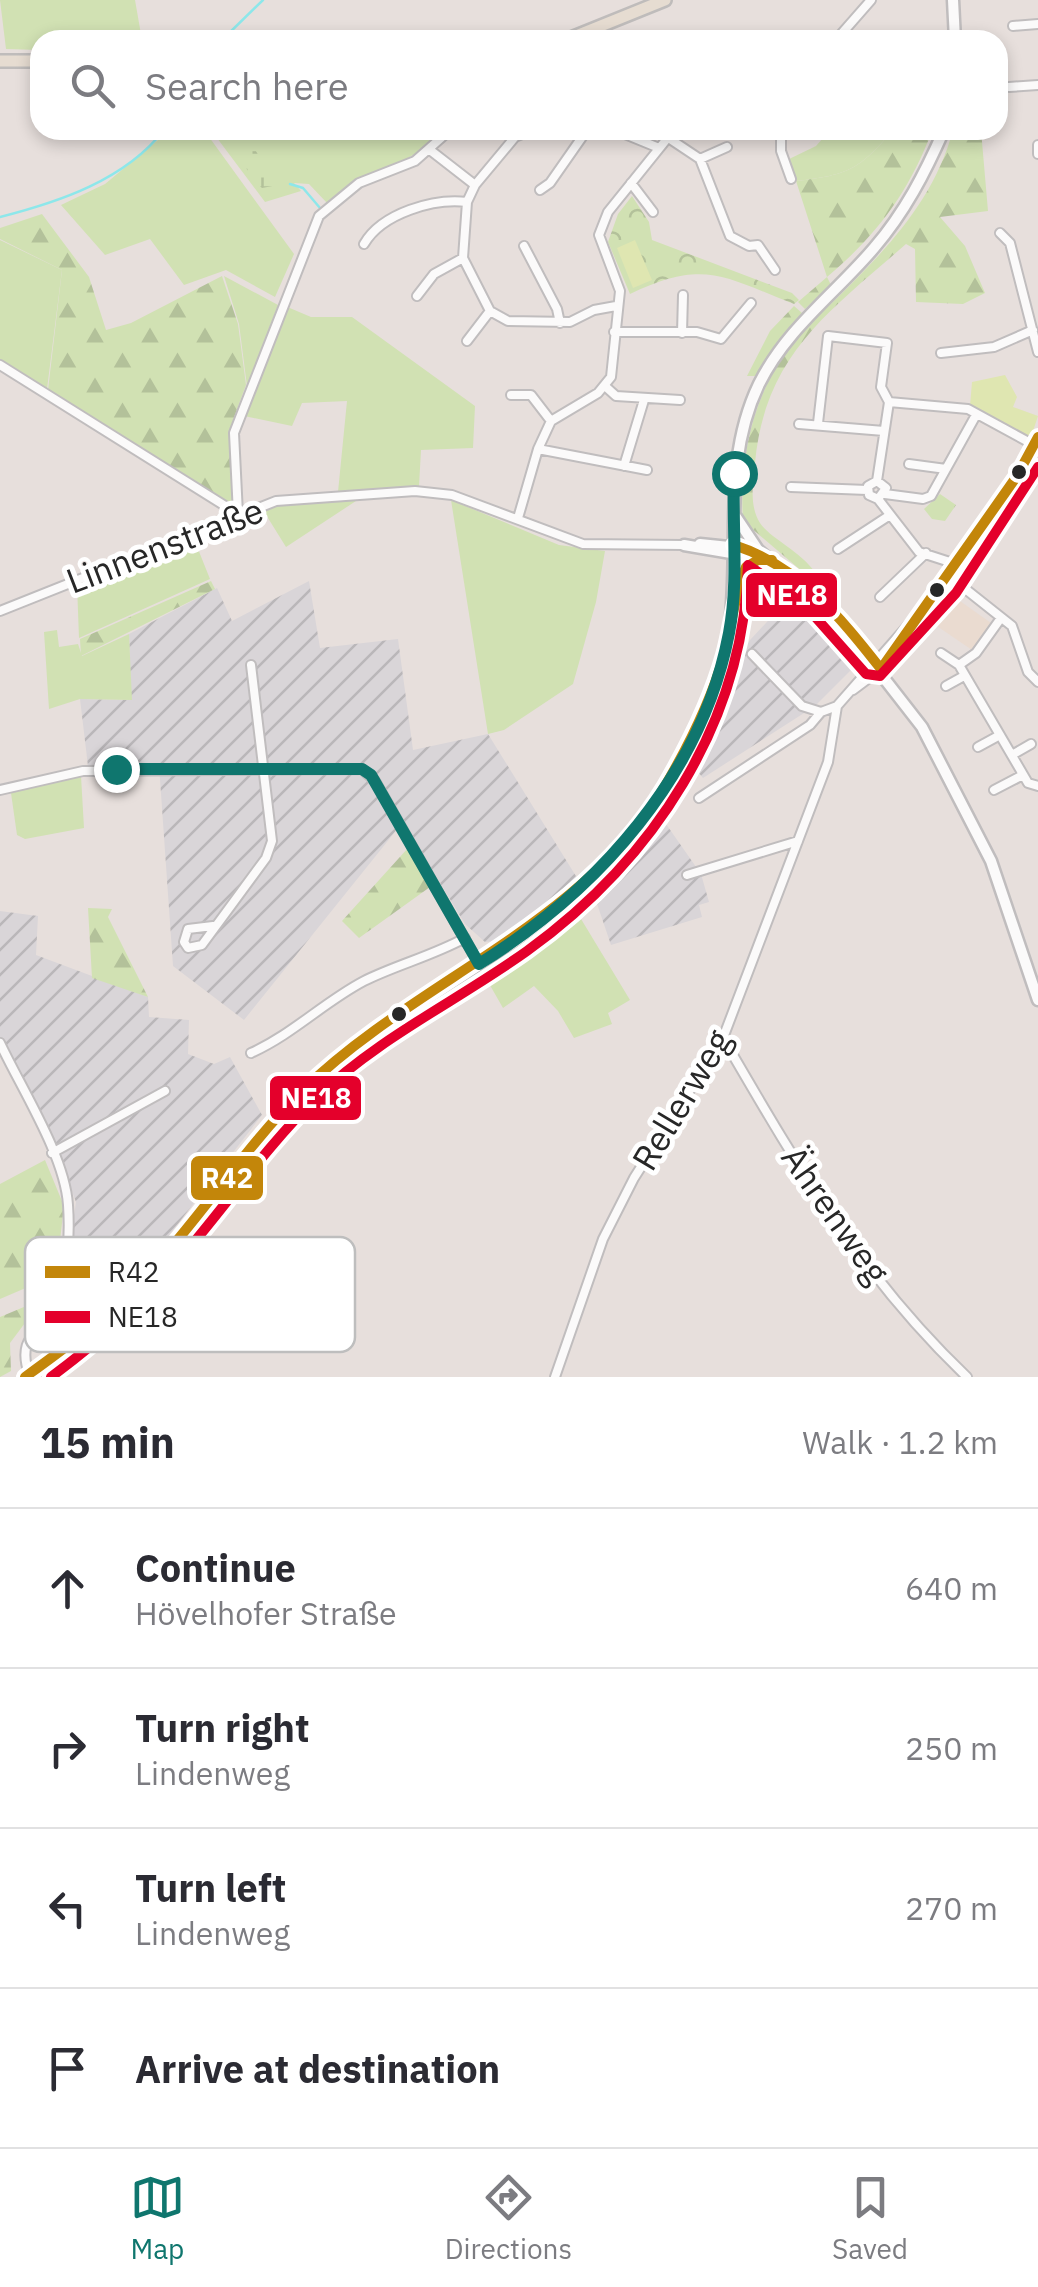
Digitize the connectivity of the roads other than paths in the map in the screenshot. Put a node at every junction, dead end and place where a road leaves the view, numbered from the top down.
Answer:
1 (664, 0) edge
2 (871, 0) edge
3 (953, 0) edge
4 (1038, 24) edge
5 (1013, 26) dead end
6 (590, 30) edge
7 (845, 30) edge
8 (955, 30) edge
9 (0, 60) edge
10 (30, 61) edge
11 (1038, 85) edge
12 (1009, 86) dead end
13 (440, 140) edge
14 (513, 140) edge
15 (577, 140) edge
16 (640, 140) edge
17 (667, 140) edge
18 (679, 140) edge
19 (781, 140) edge
20 (939, 140) edge
21 (1038, 145) edge
22 (727, 147) dead end
23 (660, 148) junction
24 (430, 150) junction
25 (1038, 154) edge
26 (700, 159) junction
27 (791, 179) dead end
28 (631, 183) junction
29 (476, 185) junction
30 (540, 190) dead end
31 (467, 202) junction
32 (653, 212) dead end
33 (728, 233) junction
34 (1000, 233) dead end
35 (364, 244) dead end
36 (720, 245) dead end
37 (524, 246) dead end
38 (463, 258) junction
39 (774, 270) dead end
40 (417, 296) dead end
41 (684, 296) dead end
42 (751, 303) dead end
43 (616, 306) junction
44 (490, 311) junction
45 (560, 323) junction
46 (1033, 330) junction
47 (614, 332) junction
48 (682, 333) junction
49 (466, 342) dead end
50 (940, 352) dead end
51 (1038, 352) edge
52 (0, 364) edge
53 (606, 387) junction
54 (511, 395) dead end
55 (644, 400) junction
56 (680, 400) dead end
57 (888, 402) junction
58 (976, 414) junction
59 (551, 421) junction
60 (818, 422) junction
61 (799, 424) dead end
62 (884, 431) junction
63 (1036, 441) edge
64 (538, 448) junction
65 (909, 464) dead end
66 (624, 466) junction
67 (946, 469) junction
68 (647, 470) dead end
69 (877, 481) junction
70 (791, 487) dead end
71 (867, 490) junction
72 (882, 496) junction
73 (733, 507) junction
74 (238, 514) junction
75 (890, 515) junction
76 (518, 518) junction
77 (705, 544) junction
78 (684, 545) junction
79 (838, 549) dead end
80 (734, 550) junction
81 (926, 553) junction
82 (758, 555) junction
83 (956, 564) junction
84 (948, 576) junction
85 (880, 598) dead end
86 (0, 611) edge
87 (731, 618) junction
88 (1001, 618) junction
89 (941, 653) dead end
90 (752, 654) dead end
91 (251, 665) dead end
92 (959, 665) junction
93 (878, 666) junction
94 (964, 676) junction
95 (1038, 682) edge
96 (946, 686) dead end
97 (840, 702) junction
98 (820, 712) junction
99 (1000, 735) junction
100 (1031, 744) dead end
101 (978, 748) dead end
102 (1012, 755) junction
103 (264, 768) junction
104 (1023, 775) junction
105 (1036, 783) edge
106 (0, 790) edge
107 (994, 790) dead end
108 (699, 798) dead end
109 (798, 841) junction
110 (687, 874) dead end
111 (213, 926) dead end
112 (465, 938) junction
113 (479, 964) junction
114 (1038, 1000) edge
115 (724, 1038) junction
116 (0, 1043) edge
117 (251, 1053) dead end
118 (165, 1090) dead end
119 (52, 1153) junction
120 (67, 1237) edge
121 (177, 1237) edge
122 (56, 1352) edge
123 (28, 1376) edge
124 (554, 1377) edge
125 (967, 1377) edge

1 - 6 main road
2 - 7 street
3 - 8 main road
4 - 5 street
9 - 10 main road
11 - 12 street
13 - 24 street
14 - 29 street
15 - 30 street
16 - 23 street
17 - 23 street
18 - 26 street
19 - 27 street
20 - 73 main road
21 - 25 street
22 - 26 street
23 - 28 street
24 - 29 street
24 - 74 street
26 - 33 street
28 - 32 street
28 - 43 street
29 - 31 street
31 - 35 street
31 - 38 street
33 - 36 street
33 - 39 street
34 - 46 street
37 - 45 street
38 - 40 street
38 - 44 street
41 - 48 street
42 - 48 street
43 - 45 street
43 - 47 street
44 - 45 street
44 - 49 street
46 - 50 street
46 - 51 street
47 - 48 street
47 - 53 street
52 - 74 street
53 - 55 street
53 - 59 street
54 - 59 street
55 - 56 street
55 - 66 street
57 - 58 street
57 - 60 street
57 - 62 street
58 - 63 street
58 - 67 street
59 - 64 street
60 - 61 street
60 - 62 street
62 - 69 street
63 - 83 street
64 - 66 street
64 - 76 street
65 - 67 street
66 - 68 street
67 - 72 street
69 - 71 street
69 - 72 street
70 - 71 street
71 - 72 street
72 - 75 street
73 - 77 main road
73 - 80 main road
73 - 82 main road
74 - 76 street, Linnenstraße
74 - 86 street, Linnenstraße
75 - 79 street
75 - 81 street
76 - 78 street, Linnenstraße
77 - 78 main road
77 - 80 main road
78 - 80 main road
80 - 82 main road
80 - 87 main road
81 - 83 street
81 - 85 street
82 - 87 main road
82 - 93 main road
83 - 84 street
84 - 88 street
84 - 93 street
87 - 113 main road
88 - 92 street
88 - 95 street
89 - 92 street
90 - 98 street
91 - 103 street
92 - 94 street
93 - 97 street
93 - 114 main road
94 - 96 street
94 - 99 street
97 - 98 street
97 - 109 street, Rellerweg
98 - 108 street
99 - 101 street
99 - 102 street
100 - 102 street
102 - 104 street
103 - 106 street
103 - 111 street
103 - 112 street
104 - 105 street
104 - 107 street
109 - 110 street
109 - 115 street, Rellerweg
112 - 113 street
112 - 117 street
113 - 121 main road
115 - 124 street, Rellerweg
115 - 125 street, Ährenweg
116 - 119 street
118 - 119 street
119 - 120 street
122 - 123 main road

